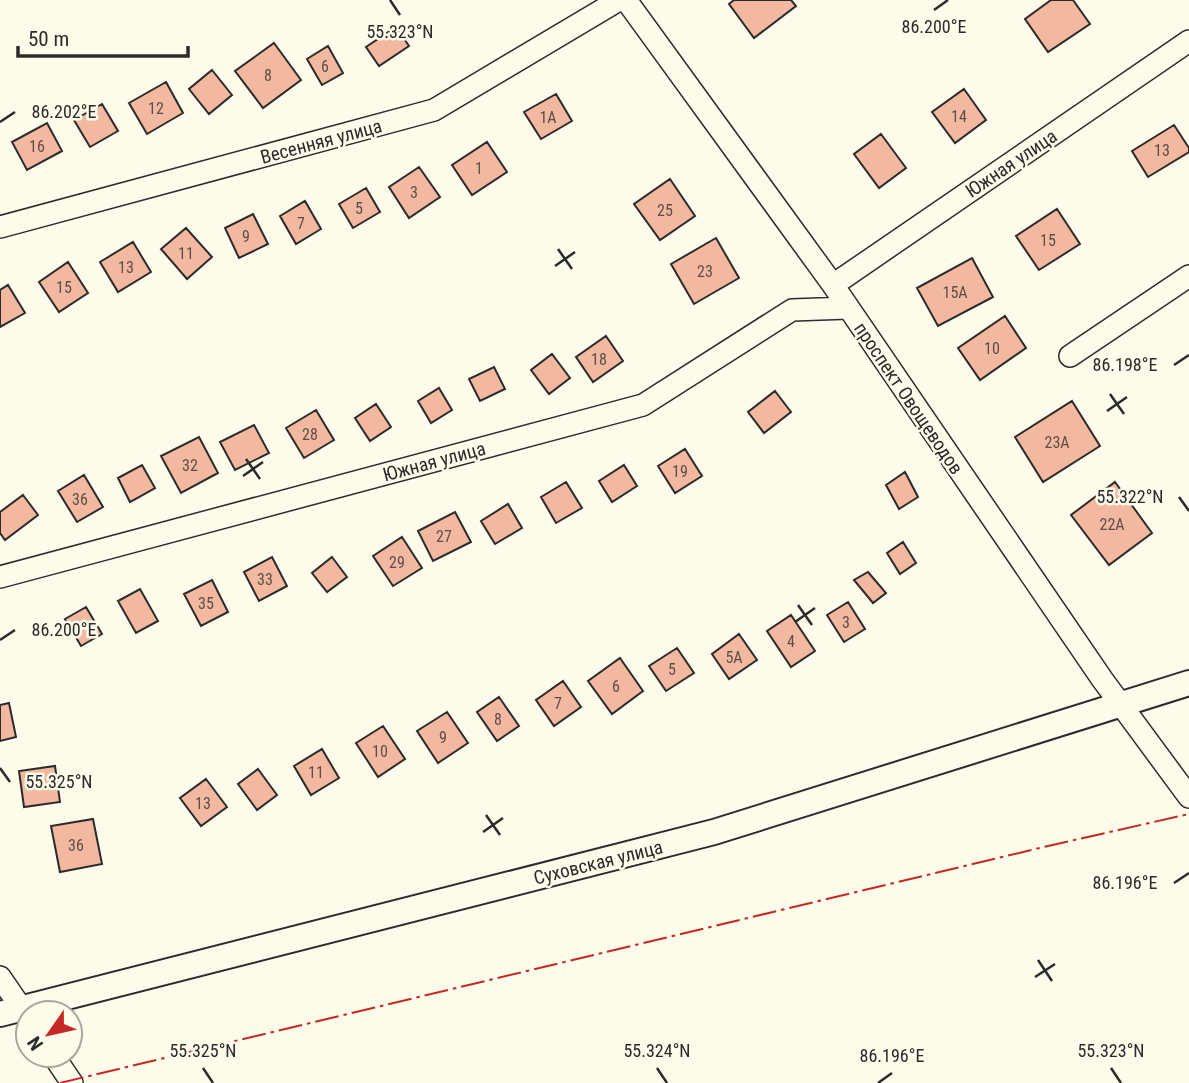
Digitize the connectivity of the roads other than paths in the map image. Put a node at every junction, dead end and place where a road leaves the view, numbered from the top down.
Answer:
1 (619, 0) edge
2 (626, 0) edge
3 (1189, 41) edge
4 (0, 227) edge
5 (1189, 276) edge
6 (833, 285) junction
7 (848, 308) junction
8 (1070, 356) dead end
9 (0, 577) edge
10 (1189, 683) edge
11 (1120, 704) junction
12 (1189, 797) edge
13 (0, 977) edge
14 (74, 999) edge
15 (14, 1007) edge

1 - 4 street, Весенняя улица
2 - 6 street, проспект Овощеводов
3 - 6 street, Южная улица
5 - 8 street
6 - 7 street, проспект Овощеводов
7 - 9 street, Южная улица
7 - 11 street, проспект Овощеводов
10 - 11 street, Суховская улица
11 - 12 street, проспект Овощеводов
11 - 14 street, Суховская улица
13 - 15 street

